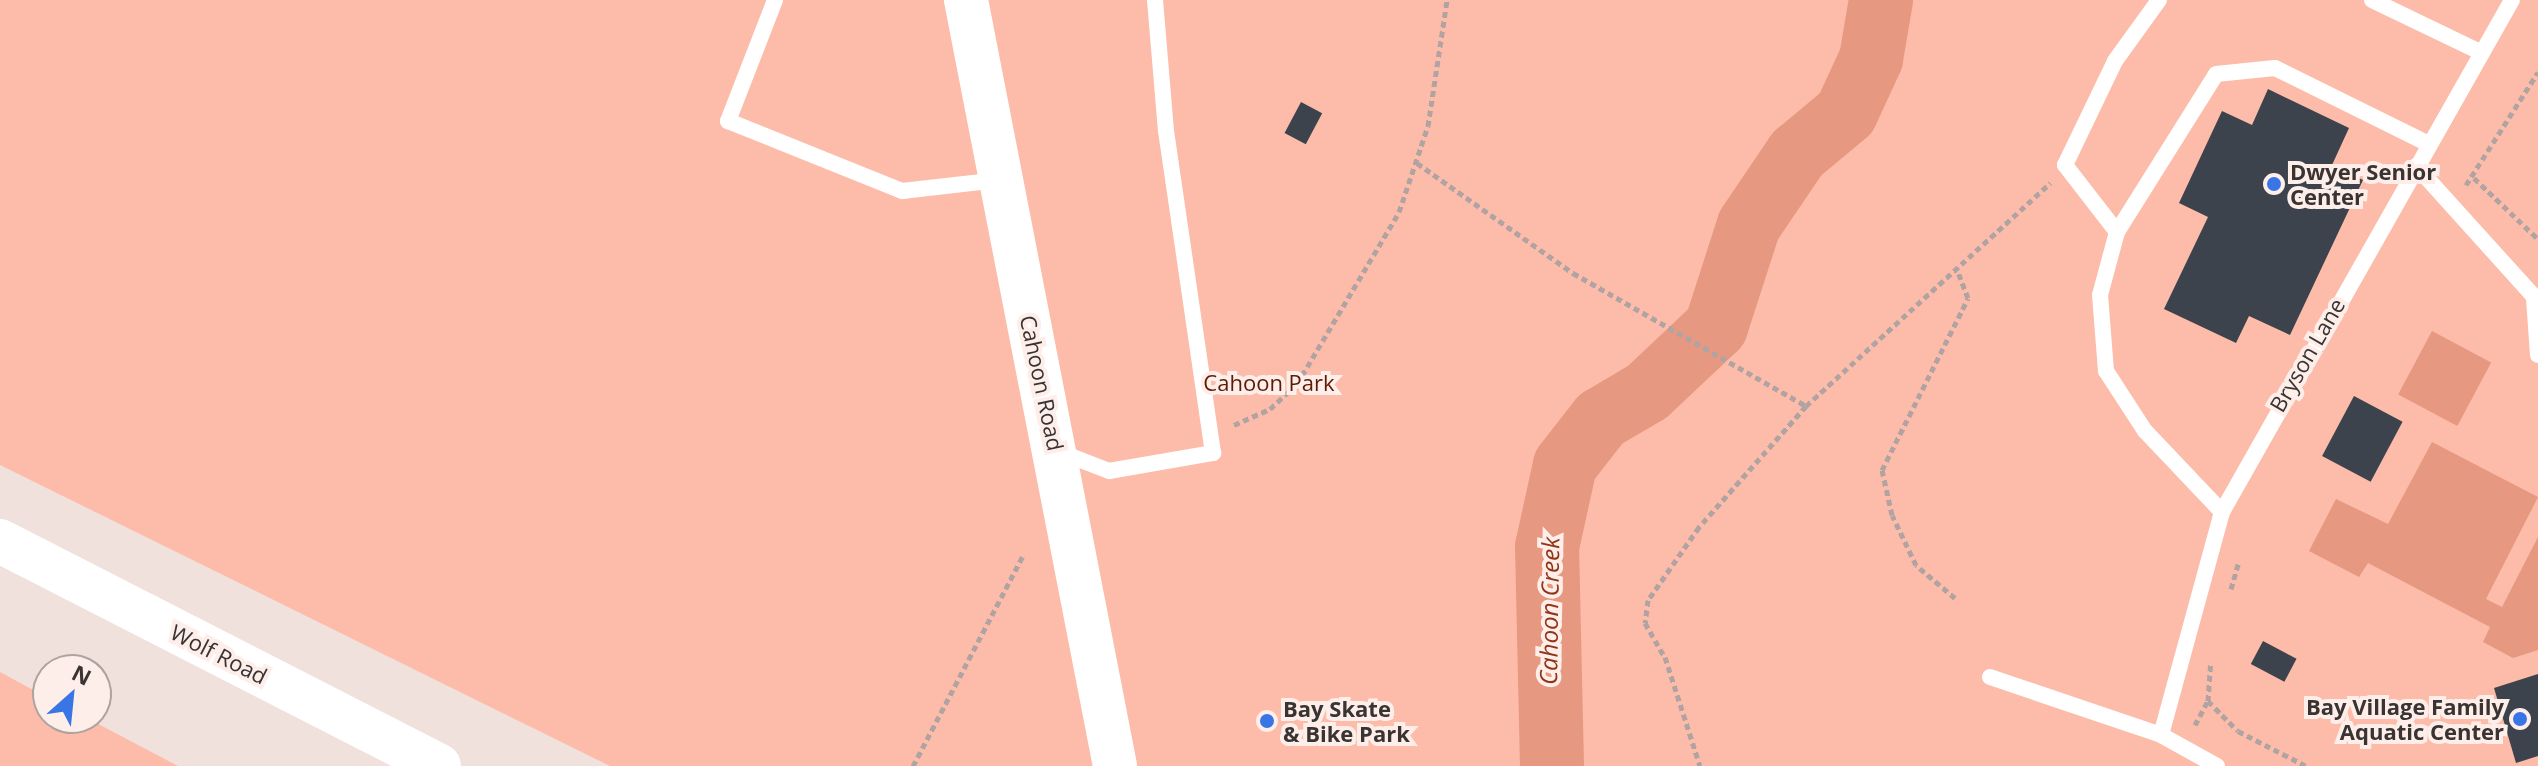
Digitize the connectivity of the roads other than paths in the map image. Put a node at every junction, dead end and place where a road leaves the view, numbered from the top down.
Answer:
1 (775, 0) edge
2 (966, 0) edge
3 (1155, 0) edge
4 (2159, 0) edge
5 (2372, 0) edge
6 (2512, 0) edge
7 (2482, 53) junction
8 (2429, 144) junction
9 (2416, 166) junction
10 (1000, 180) junction
11 (2117, 232) junction
12 (2536, 299) edge
13 (2538, 355) edge
14 (1056, 450) junction
15 (2222, 512) junction
16 (0, 541) edge
17 (1990, 677) dead end
18 (2161, 735) junction
19 (439, 766) edge
20 (1115, 766) edge
21 (2217, 766) edge

1 - 10 lane
2 - 10 street, Cahoon Road
3 - 14 lane
4 - 11 lane
5 - 7 lane
6 - 7 lane, Bryson Lane
7 - 8 lane, Bryson Lane
8 - 9 lane, Bryson Lane
8 - 11 lane
9 - 12 lane
9 - 15 lane, Bryson Lane
10 - 14 street, Cahoon Road
11 - 15 lane
12 - 13 lane
14 - 20 street, Cahoon Road
15 - 18 lane, Bryson Lane
16 - 19 street, Wolf Road
17 - 18 lane
18 - 21 lane

